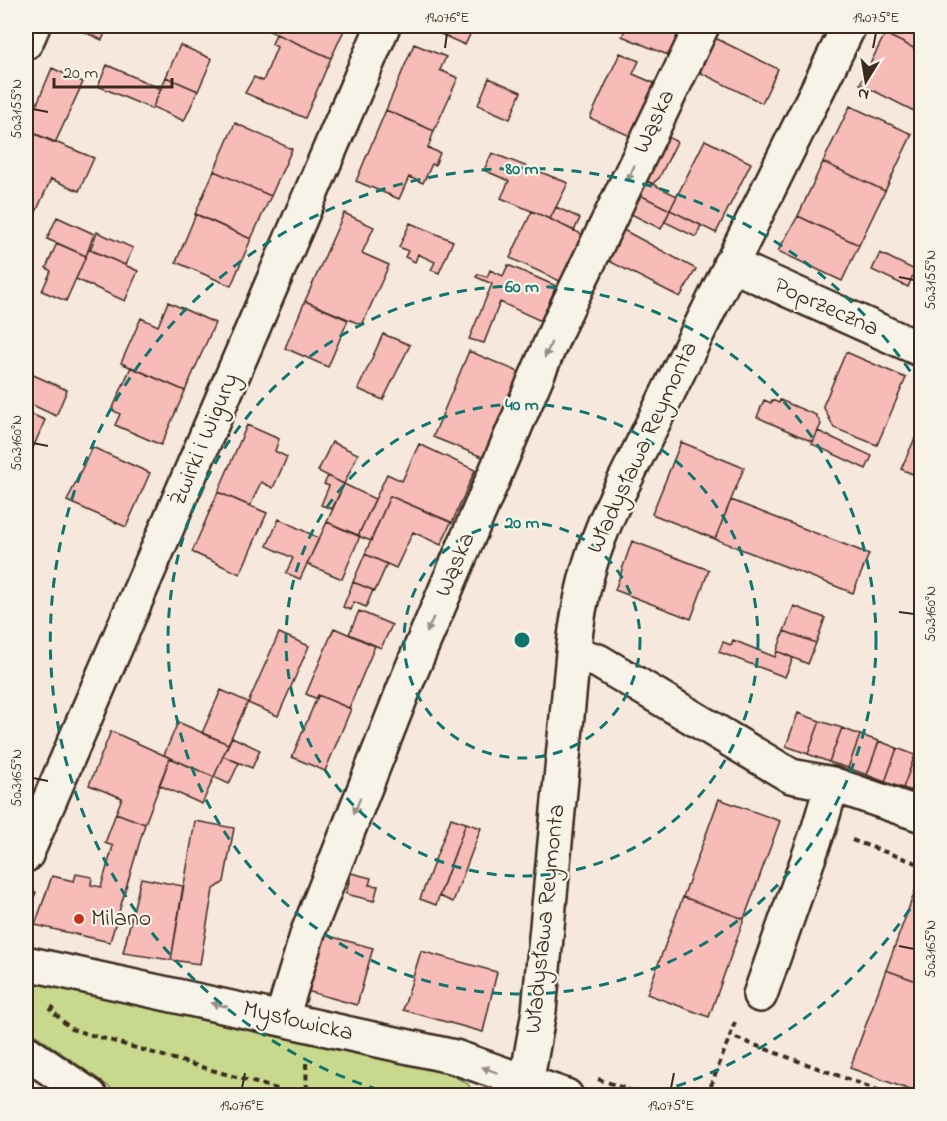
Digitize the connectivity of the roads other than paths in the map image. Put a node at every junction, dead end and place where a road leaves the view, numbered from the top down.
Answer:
1 (33, 26) edge
2 (383, 26) edge
3 (702, 26) edge
4 (849, 26) edge
5 (26, 42) edge
6 (730, 264) junction
7 (921, 350) edge
8 (573, 652) junction
9 (832, 784) junction
10 (921, 815) edge
11 (26, 855) edge
12 (26, 963) edge
13 (760, 995) road end
14 (282, 1018) junction
15 (26, 1052) edge
16 (579, 1086) edge
17 (525, 1089) edge
18 (79, 1093) edge

1 - 5 street
2 - 11 street, Żwirki i Wigury
3 -> 14 street, Wąska
4 - 6 street, Władysława Reymonta
6 - 7 street, Poprzeczna
6 - 8 street, Władysława Reymonta
8 - 9 street
8 - 17 street, Władysława Reymonta
9 - 10 street
9 - 13 street
14 -> 12 street, Mysłowicka
17 -> 14 street, Mysłowicka
15 - 18 street
16 - 17 street, Mysłowicka

